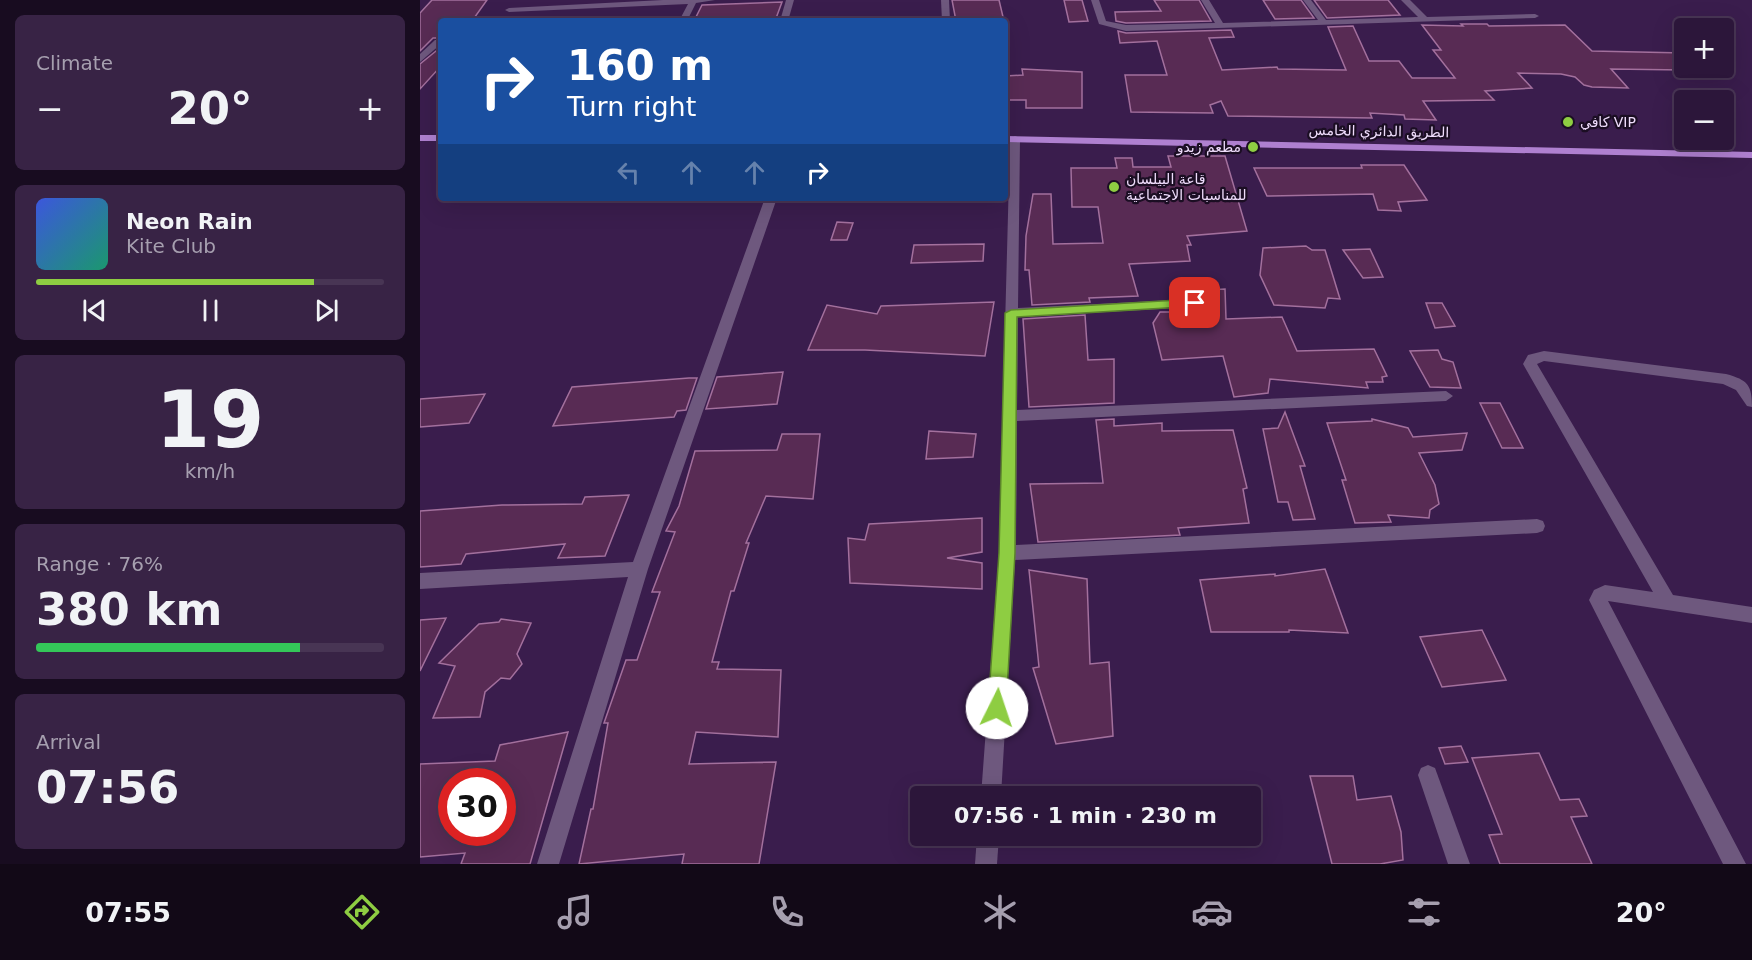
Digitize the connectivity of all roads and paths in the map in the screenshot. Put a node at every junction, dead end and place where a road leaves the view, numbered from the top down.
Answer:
1 (693, 0) edge
2 (711, 0) edge
3 (790, 0) edge
4 (945, 0) edge
5 (1095, 0) edge
6 (1205, 0) edge
7 (1307, 0) edge
8 (1405, 0) edge
9 (594, 7) edge
10 (509, 10) dead end
11 (1535, 16) dead end
12 (684, 18) edge
13 (785, 18) edge
14 (946, 18) edge
15 (1425, 19) junction
16 (1324, 22) junction
17 (1220, 25) junction
18 (438, 42) dead end
19 (420, 59) edge
20 (1008, 136) edge
21 (420, 138) edge
22 (438, 138) edge
23 (438, 146) edge
24 (420, 147) edge
25 (1752, 147) edge
26 (1752, 155) edge
27 (770, 201) edge
28 (1195, 303) dead end
29 (1011, 313) junction
30 (1446, 396) dead end
31 (1752, 402) edge
32 (1009, 416) junction
33 (1537, 526) dead end
34 (1007, 553) junction
35 (639, 569) junction
36 (420, 581) edge
37 (1668, 601) junction
38 (1752, 615) edge
39 (1428, 775) dead end
40 (992, 786) edge
41 (987, 846) edge
42 (548, 864) edge
43 (986, 864) edge
44 (1459, 864) edge
45 (1735, 864) edge

1 - 2 street
1 - 9 street
1 - 12 street
3 - 13 street
4 - 14 street
5 - 17 street
6 - 17 street
7 - 16 street
8 - 15 street
9 - 10 street
11 - 15 street
15 - 16 street
16 - 17 street
18 - 19 street
20 - 25 main road, الطريق الدائري الخامس
20 - 26 main road, الطريق الدائري الخامس
20 - 29 street
21 - 22 main road
23 - 24 main road
27 - 35 street
28 - 29 street
29 - 32 street
30 - 32 street
31 - 37 street
32 - 34 street
33 - 34 street
34 - 40 street
35 - 36 street
35 - 42 street
37 - 38 street
37 - 45 street
39 - 44 street
41 - 43 street

